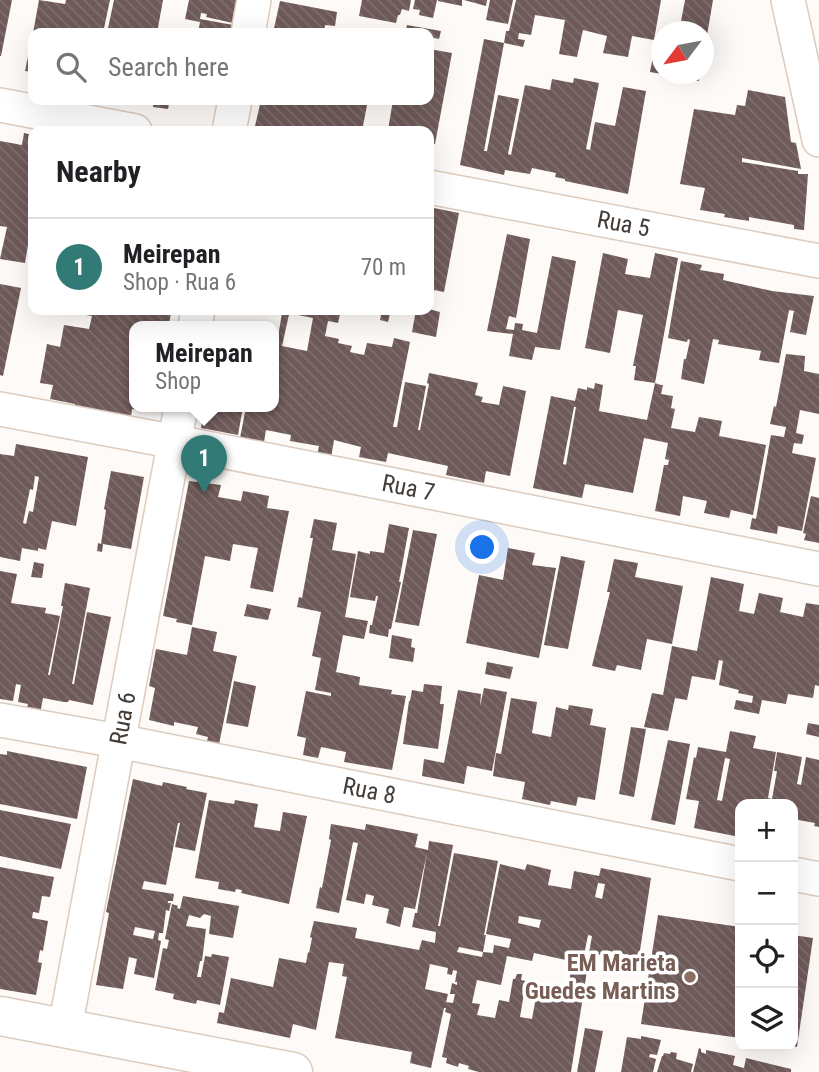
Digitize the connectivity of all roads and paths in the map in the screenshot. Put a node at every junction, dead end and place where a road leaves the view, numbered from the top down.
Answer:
1 (254, 0) edge
2 (788, 0) edge
3 (249, 28) edge
4 (0, 105) edge
5 (234, 105) edge
6 (109, 126) edge
7 (230, 126) edge
8 (819, 140) edge
9 (434, 188) edge
10 (819, 261) edge
11 (0, 409) edge
12 (180, 412) edge
13 (176, 442) junction
14 (819, 569) edge
15 (0, 720) edge
16 (118, 741) junction
17 (735, 863) edge
18 (798, 875) edge
19 (819, 879) edge
20 (0, 1016) edge
21 (65, 1028) junction
22 (293, 1072) edge

1 - 3 street
2 - 8 street
4 - 6 street
5 - 7 street
9 - 10 street, Rua 5
11 - 13 street, Rua 7
12 - 13 street, Rua 6
13 - 14 street, Rua 7
13 - 16 street, Rua 6
15 - 16 street, Rua 8
16 - 17 street, Rua 8
16 - 21 street, Rua 6
18 - 19 street
20 - 21 main road
21 - 22 main road

